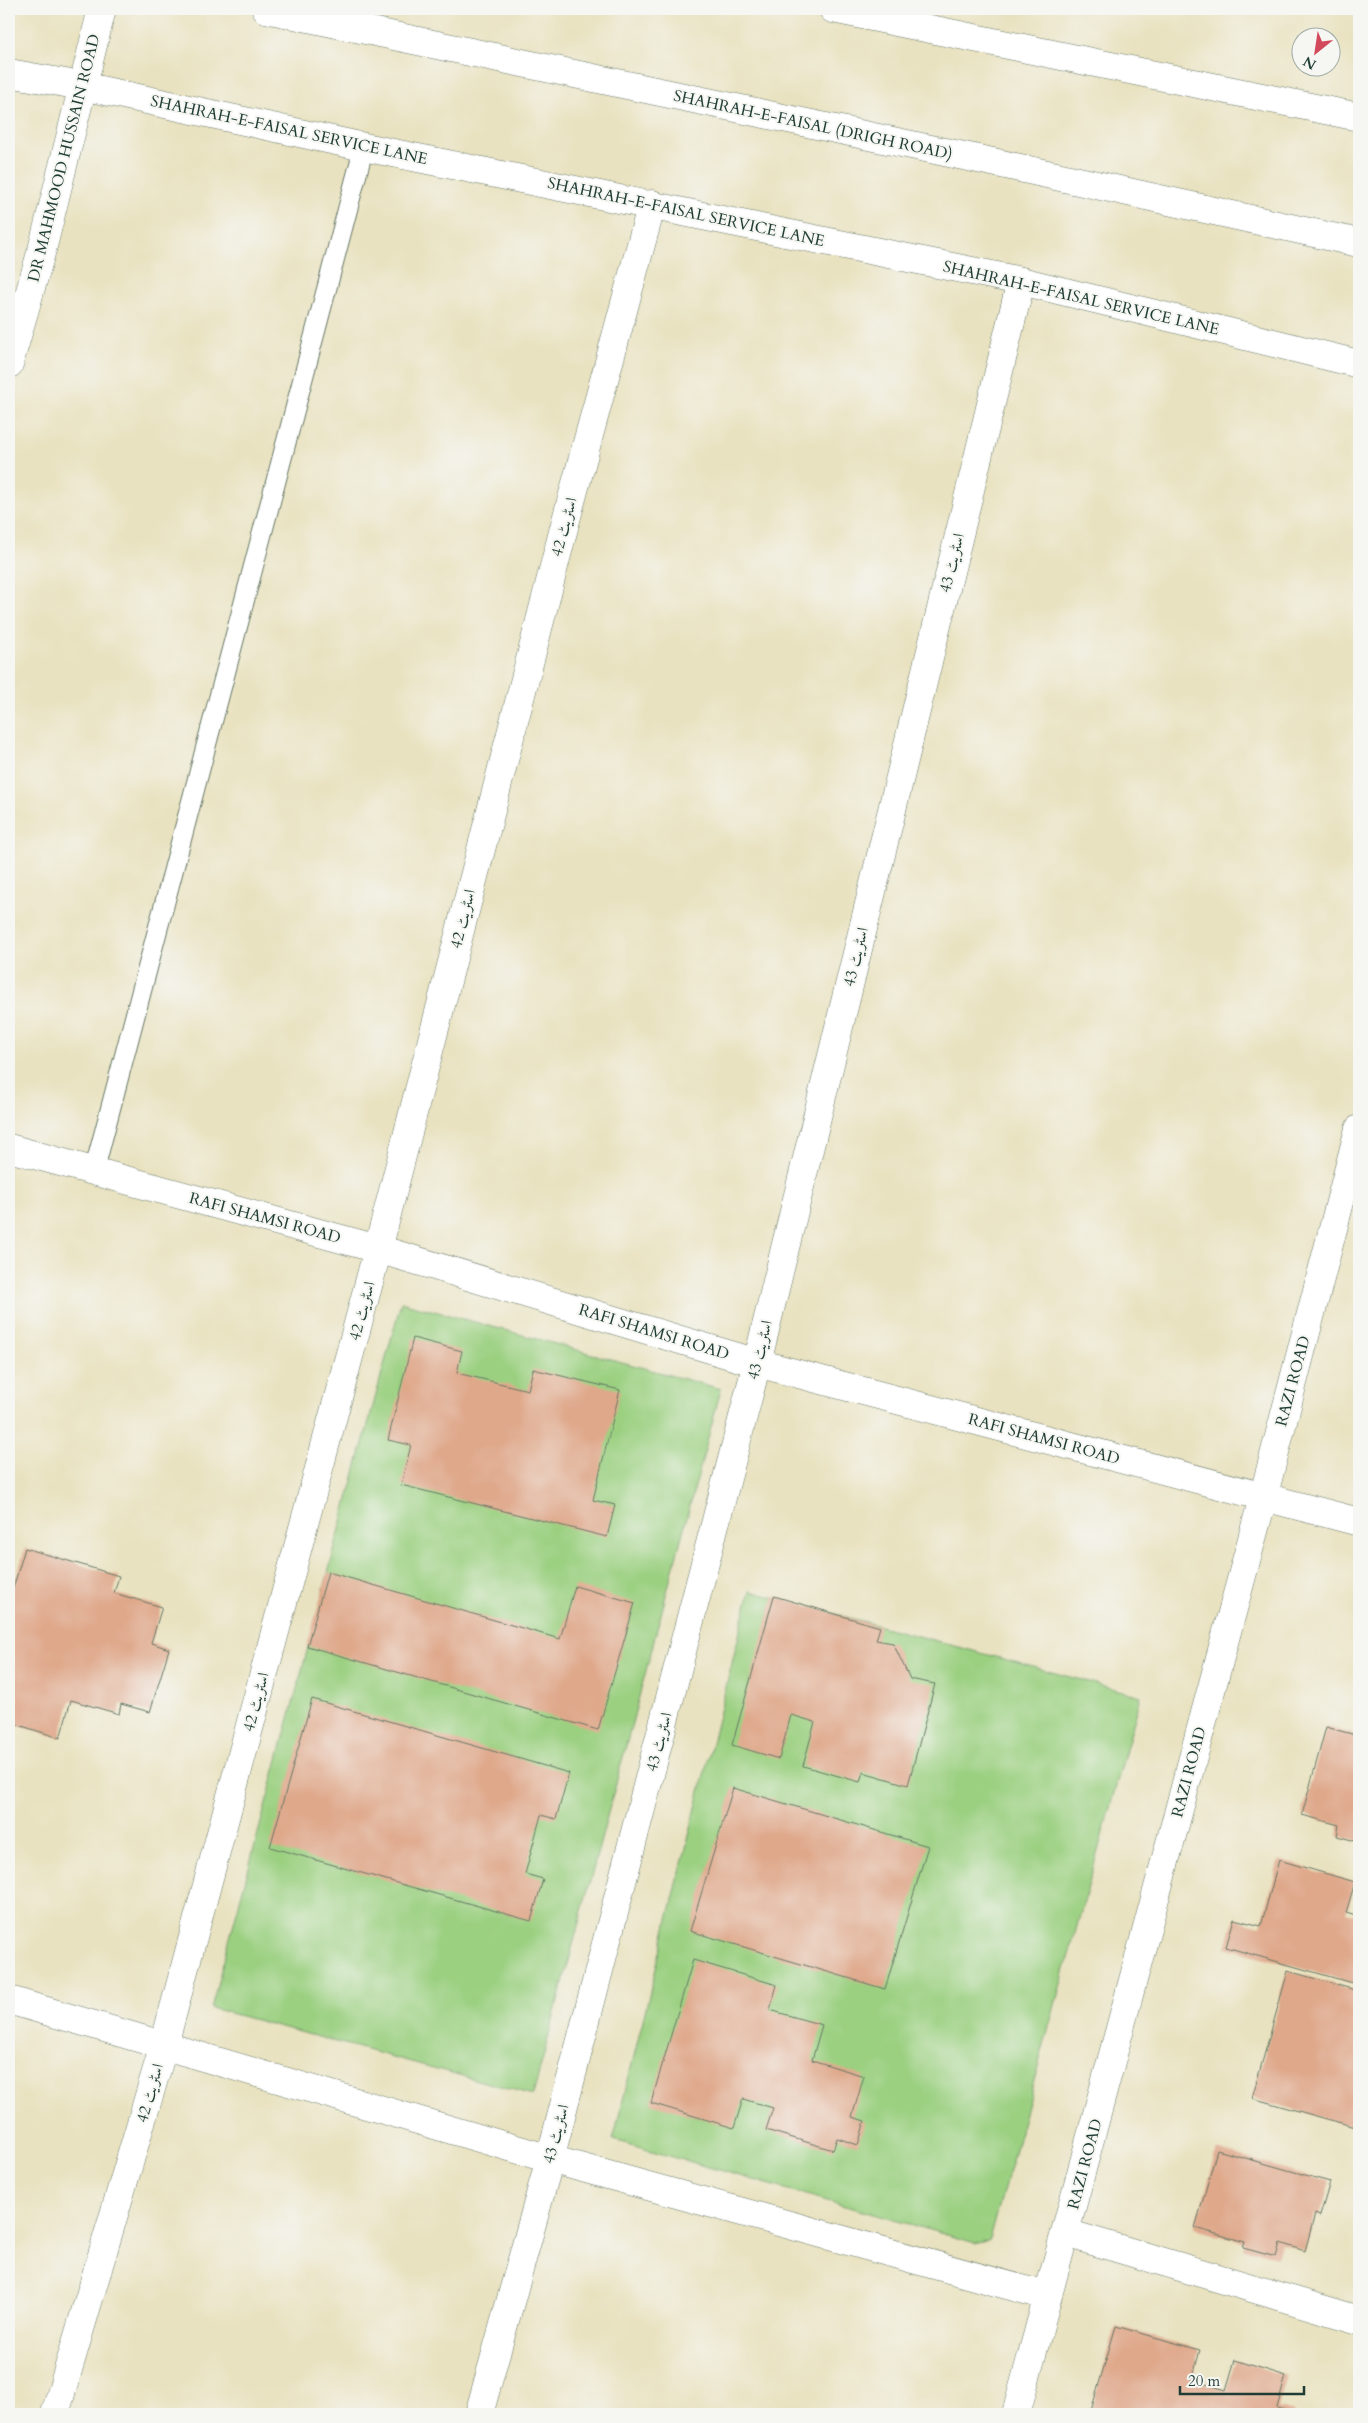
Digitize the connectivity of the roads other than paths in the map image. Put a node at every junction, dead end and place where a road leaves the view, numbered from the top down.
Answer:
1 (102, 9) edge
2 (266, 9) edge
3 (834, 9) edge
4 (9, 74) edge
5 (82, 86) junction
6 (1359, 117) edge
7 (364, 147) junction
8 (652, 204) junction
9 (1359, 244) edge
10 (1021, 281) junction
11 (9, 364) edge
12 (1359, 364) edge
13 (1359, 1129) edge
14 (9, 1148) edge
15 (94, 1171) junction
16 (378, 1249) junction
17 (757, 1363) junction
18 (1263, 1498) junction
19 (1359, 1522) edge
20 (9, 2000) edge
21 (164, 2045) junction
22 (550, 2159) junction
23 (1066, 2234) junction
24 (1047, 2296) junction
25 (1359, 2320) edge
26 (55, 2414) edge
27 (479, 2414) edge
28 (1016, 2414) edge

1 - 5 main road, DR MAHMOOD HUSSAIN ROAD
2 - 9 main road, SHAHRAH-E-FAISAL (DRIGH ROAD)
3 - 6 main road
4 - 5 main road, SHAHRAH-E-FAISAL SERVICE LANE
5 - 7 main road, SHAHRAH-E-FAISAL SERVICE LANE
5 - 11 main road, DR MAHMOOD HUSSAIN ROAD
7 - 8 main road, SHAHRAH-E-FAISAL SERVICE LANE
7 - 15 lane
8 - 10 main road, SHAHRAH-E-FAISAL SERVICE LANE
8 - 16 main road, اسٹریٹ 42
10 - 12 main road, SHAHRAH-E-FAISAL SERVICE LANE
10 - 17 main road, اسٹریٹ 43
13 - 18 main road, RAZI ROAD
14 - 15 main road, RAFI SHAMSI ROAD
15 - 16 main road, RAFI SHAMSI ROAD
16 - 17 main road, RAFI SHAMSI ROAD
16 - 21 main road, اسٹریٹ 42
17 - 18 main road, RAFI SHAMSI ROAD
17 - 22 main road, اسٹریٹ 43
18 - 19 main road, RAFI SHAMSI ROAD
18 - 23 main road, RAZI ROAD
20 - 21 main road
21 - 22 main road
21 - 26 main road, اسٹریٹ 42
22 - 24 main road
22 - 27 main road, اسٹریٹ 43
23 - 24 main road, RAZI ROAD
23 - 25 main road
24 - 28 main road, RAZI ROAD

